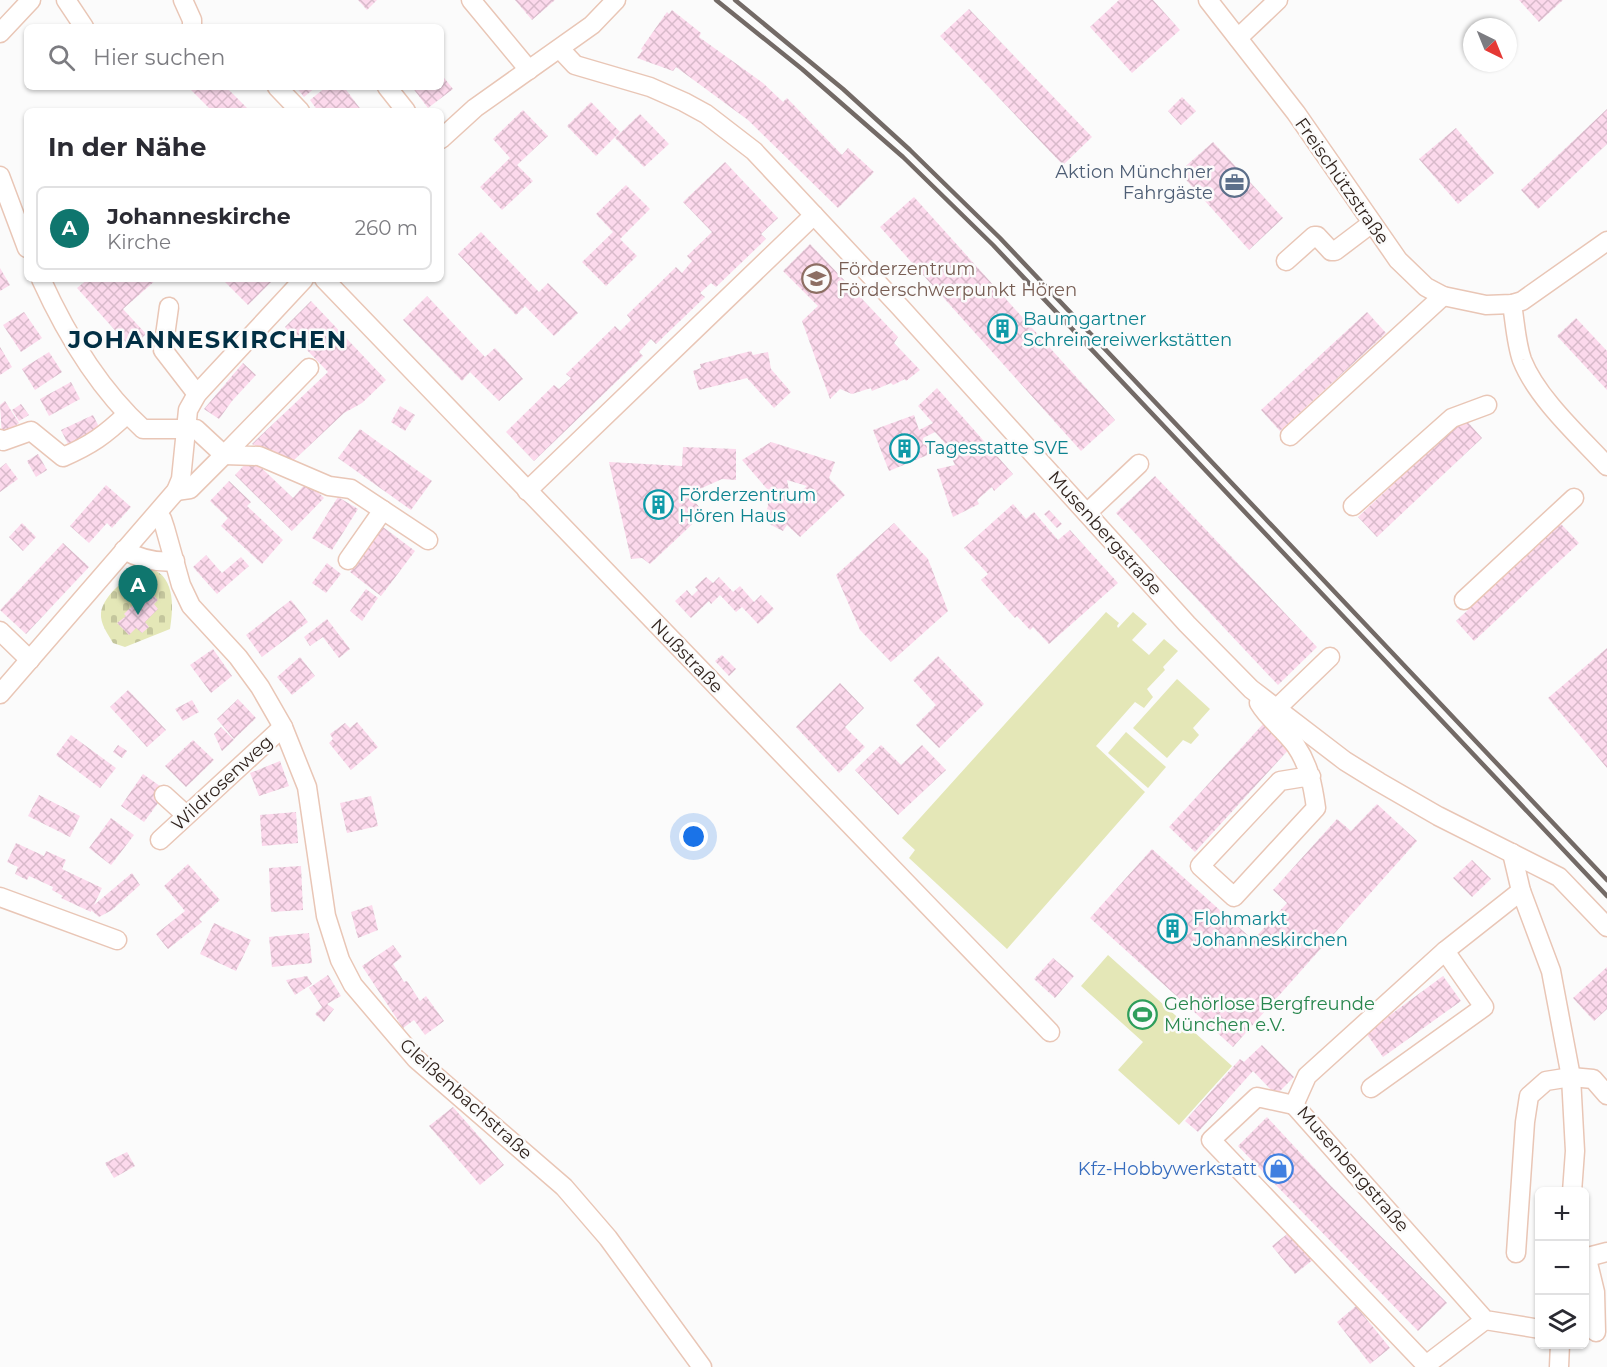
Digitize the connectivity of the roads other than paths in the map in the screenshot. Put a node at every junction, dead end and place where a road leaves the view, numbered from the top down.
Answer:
1 (31, 0) edge
2 (66, 0) edge
3 (183, 0) edge
4 (471, 0) edge
5 (616, 0) edge
6 (1208, 0) edge
7 (1278, 0) edge
8 (82, 24) edge
9 (192, 24) edge
10 (0, 33) edge
11 (1238, 38) junction
12 (560, 49) junction
13 (528, 70) junction
14 (280, 90) edge
15 (389, 90) edge
16 (297, 108) edge
17 (404, 108) edge
18 (444, 136) edge
19 (0, 176) edge
20 (814, 215) junction
21 (1372, 223) junction
22 (24, 240) edge
23 (1607, 241) edge
24 (1286, 261) dead end
25 (42, 282) edge
26 (301, 282) edge
27 (327, 282) edge
28 (1443, 296) junction
29 (1512, 304) junction
30 (169, 307) dead end
31 (309, 368) dead end
32 (197, 394) junction
33 (1487, 405) dead end
34 (127, 414) junction
35 (185, 429) junction
36 (1290, 436) dead end
37 (0, 439) edge
38 (224, 455) junction
39 (1139, 464) dead end
40 (1607, 466) edge
41 (176, 491) junction
42 (527, 491) junction
43 (1574, 498) dead end
44 (1353, 507) dead end
45 (383, 510) junction
46 (1087, 513) junction
47 (157, 514) junction
48 (428, 540) dead end
49 (124, 550) junction
50 (348, 560) dead end
51 (175, 561) junction
52 (1464, 600) dead end
53 (0, 631) edge
54 (1330, 657) dead end
55 (30, 660) junction
56 (1251, 689) junction
57 (0, 694) edge
58 (1276, 709) junction
59 (283, 727) junction
60 (1311, 776) junction
61 (164, 795) dead end
62 (186, 815) junction
63 (160, 840) dead end
64 (1512, 853) junction
65 (1521, 891) junction
66 (0, 897) edge
67 (1607, 927) edge
68 (117, 940) dead end
69 (1445, 951) junction
70 (1050, 1032) dead end
71 (1571, 1077) junction
72 (1371, 1088) dead end
73 (1607, 1095) edge
74 (1294, 1106) junction
75 (1572, 1187) edge
76 (1607, 1252) edge
77 (1516, 1253) dead end
78 (1589, 1257) edge
79 (1589, 1268) edge
80 (1485, 1320) junction
81 (1535, 1328) edge
82 (1596, 1332) dead end
83 (1560, 1349) edge
84 (702, 1367) edge
85 (1558, 1367) edge

1 - 10 street
2 - 8 street
3 - 9 street
4 - 13 street
5 - 12 street
6 - 11 street, Freischützstraße
7 - 11 street
11 - 21 street, Freischützstraße
12 - 13 street
12 - 20 street, Musenbergstraße
13 - 18 street
14 - 16 street
15 - 17 street
19 - 22 street
20 - 42 street
20 - 46 street, Musenbergstraße
21 - 24 street
21 - 28 street, Freischützstraße
23 - 29 street
25 - 34 street
26 - 32 street
27 - 42 street, Nußstraße
28 - 29 street, Freischützstraße
28 - 36 street
29 - 40 street
30 - 32 street
31 - 38 street
32 - 35 street
33 - 44 street
34 - 35 street
34 - 37 street
35 - 38 street
35 - 41 street
38 - 41 street
38 - 45 street
39 - 46 street
41 - 47 street
42 - 70 street, Nußstraße
43 - 52 street
45 - 48 street
45 - 50 street
46 - 56 street, Musenbergstraße
47 - 49 street
47 - 51 street, Gleißenbachstraße
49 - 51 street
49 - 55 street
51 - 59 street, Gleißenbachstraße
53 - 55 street
54 - 58 street
55 - 57 street
56 - 58 street, Musenbergstraße
56 - 60 street
58 - 64 street, Musenbergstraße
59 - 62 street, Wildrosenweg
59 - 84 street, Gleißenbachstraße
60 - 60 street
61 - 62 street
62 - 63 street, Wildrosenweg
64 - 65 street
64 - 67 street, Musenbergstraße
65 - 69 street, Musenbergstraße
65 - 71 street
66 - 68 street
69 - 72 street
69 - 74 street, Musenbergstraße
71 - 73 street
71 - 75 street
71 - 77 street
74 - 80 street, Musenbergstraße
74 - 80 street
76 - 78 street
79 - 82 street
80 - 81 street
83 - 85 street

